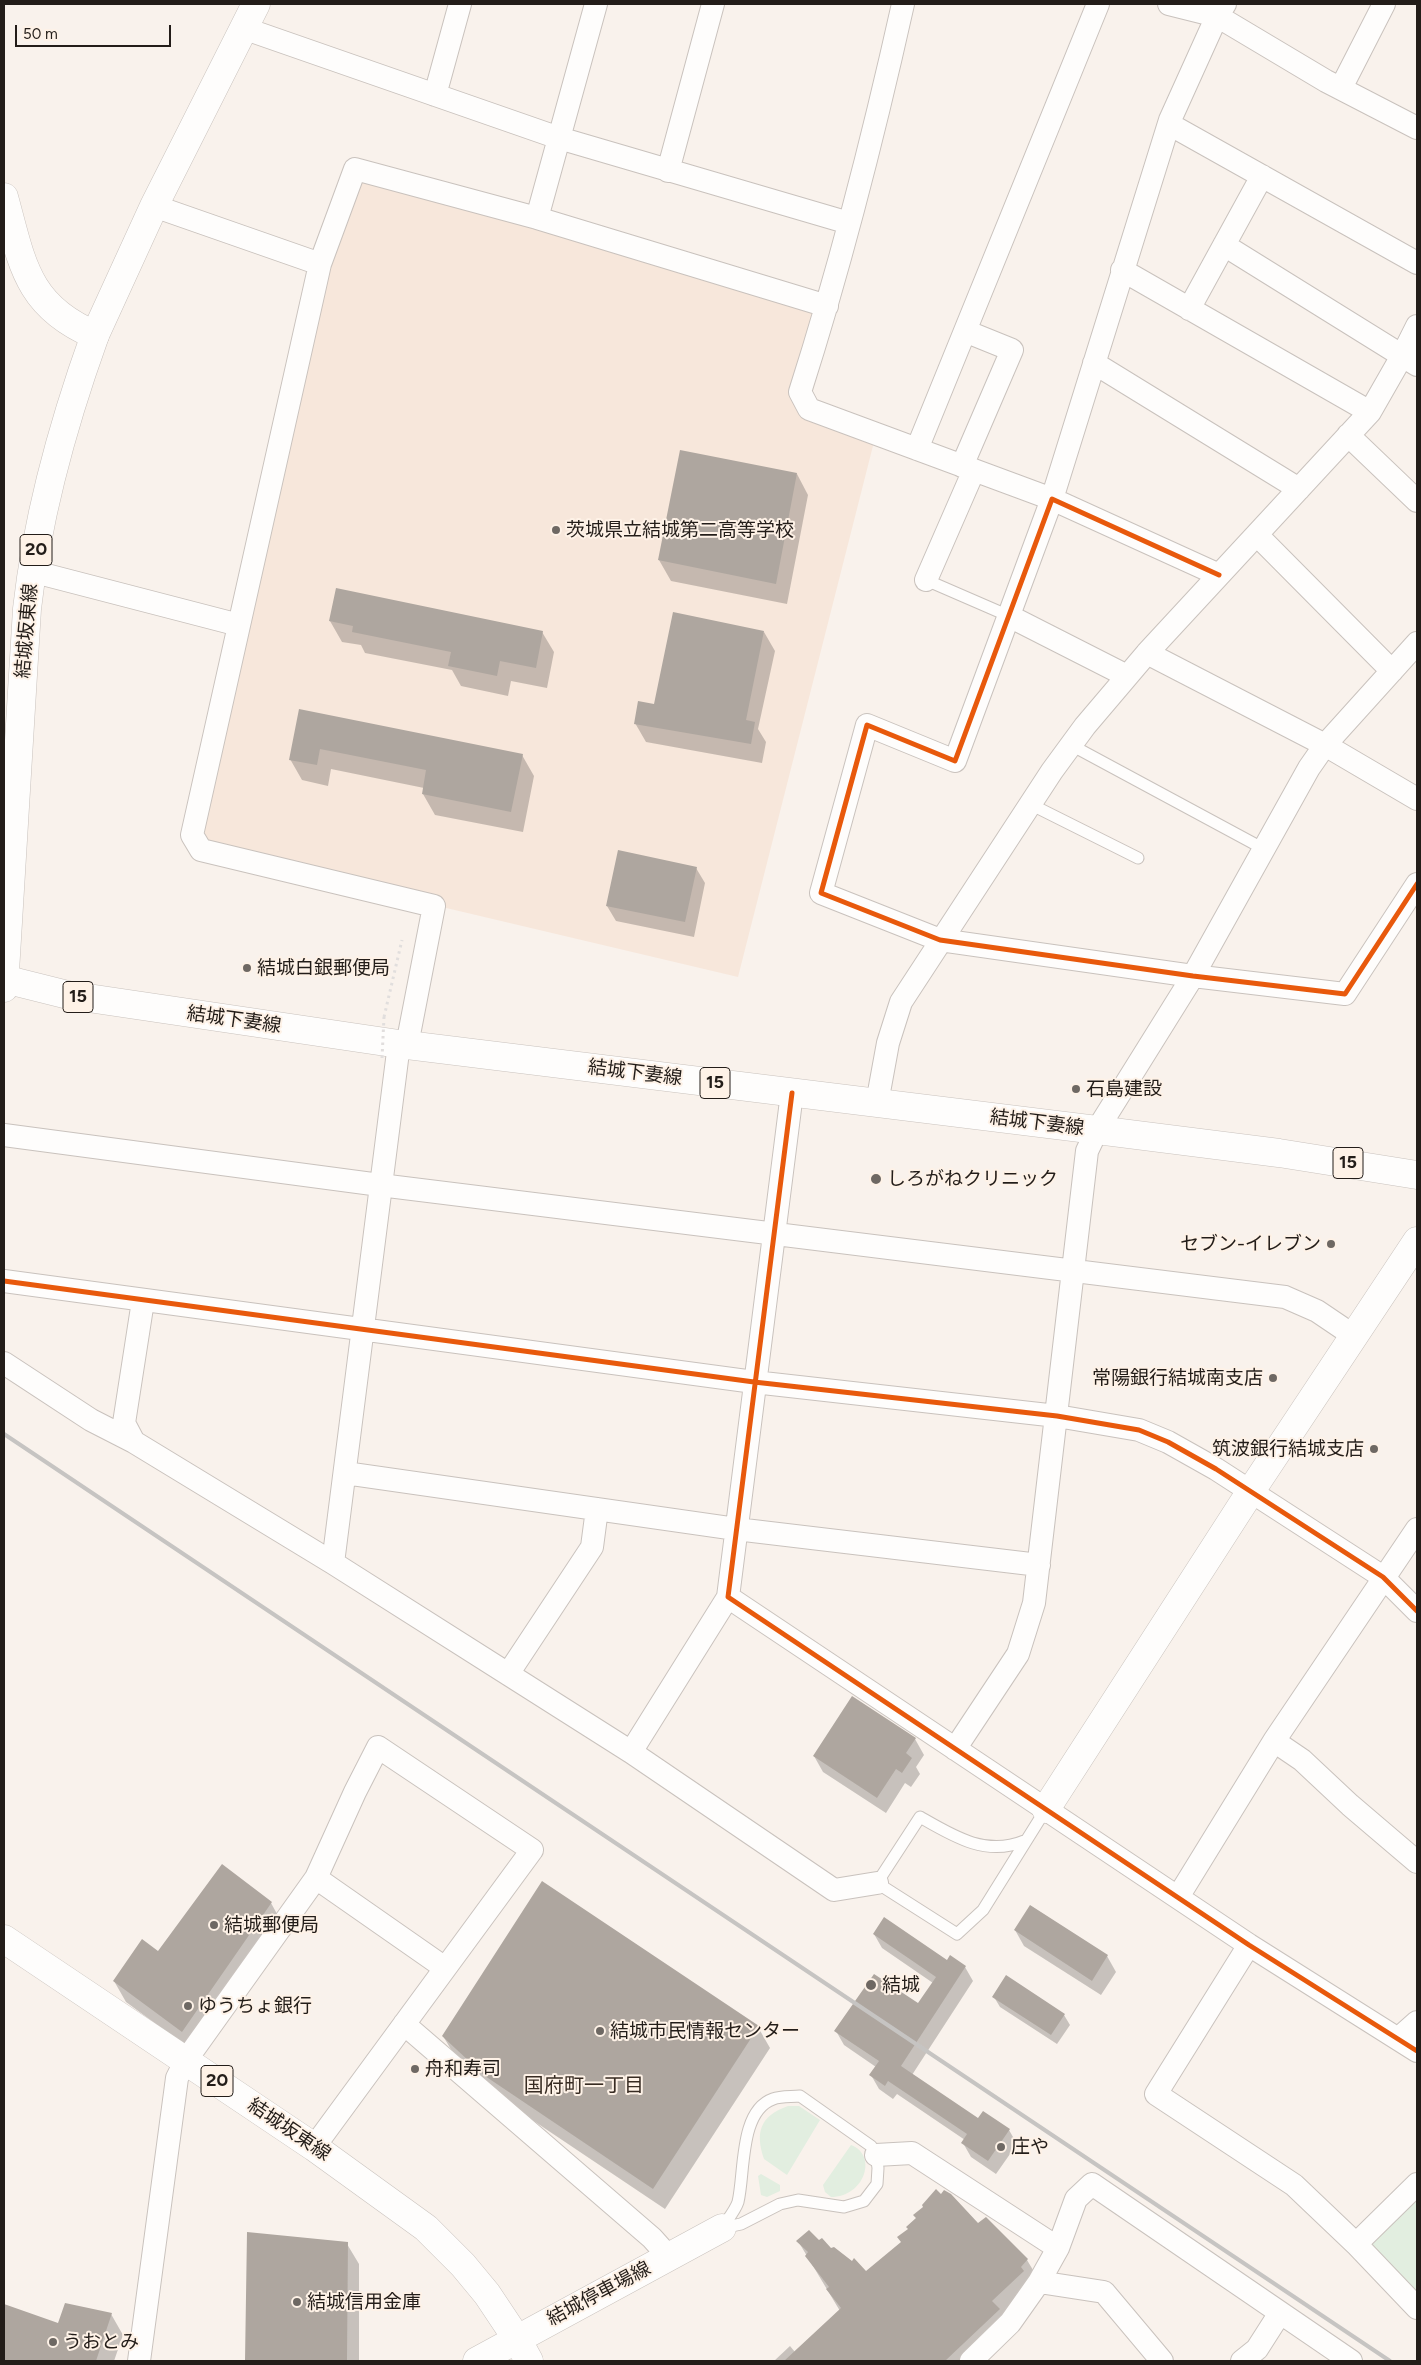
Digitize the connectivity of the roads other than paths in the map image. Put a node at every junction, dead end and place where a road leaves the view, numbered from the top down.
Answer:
1 (256, 4) edge
2 (460, 4) edge
3 (596, 4) edge
4 (713, 4) edge
5 (903, 4) edge
6 (1098, 4) edge
7 (1169, 4) edge
8 (1384, 4) edge
9 (1221, 10) edge
10 (243, 28) junction
11 (1341, 88) junction
12 (435, 95) junction
13 (1169, 124) junction
14 (1417, 128) edge
15 (559, 138) junction
16 (668, 171) junction
17 (1262, 176) junction
18 (4, 197) edge
19 (154, 206) junction
20 (537, 218) junction
21 (849, 223) junction
22 (1224, 245) junction
23 (1417, 263) edge
24 (320, 264) junction
25 (1122, 270) junction
26 (827, 306) junction
27 (1189, 309) junction
28 (1417, 326) edge
29 (965, 331) junction
30 (95, 335) junction
31 (1410, 361) edge
32 (1094, 363) junction
33 (1370, 412) junction
34 (1348, 436) junction
35 (917, 449) junction
36 (968, 468) junction
37 (1299, 489) junction
38 (1052, 499) junction
39 (1417, 501) edge
40 (1256, 534) junction
41 (32, 571) junction
42 (1219, 575) junction
43 (926, 580) joint
44 (1008, 616) junction
45 (239, 625) junction
46 (1417, 643) edge
47 (1147, 653) junction
48 (1392, 671) junction
49 (1128, 676) junction
50 (1325, 745) junction
51 (1071, 746) junction
52 (10, 770) edge
53 (1417, 798) edge
54 (1030, 804) junction
55 (1264, 849) junction
56 (1138, 858) dead end
57 (1417, 884) edge
58 (940, 940) junction
59 (1193, 976) junction
60 (4, 982) edge
61 (396, 1049) junction
62 (792, 1093) junction
63 (877, 1104) junction
64 (1097, 1130) junction
65 (4, 1135) edge
66 (1417, 1175) edge
67 (380, 1185) junction
68 (774, 1234) junction
69 (1417, 1241) edge
70 (1072, 1271) junction
71 (4, 1281) edge
72 (143, 1301) junction
73 (362, 1329) junction
74 (1354, 1336) junction
75 (4, 1363) edge
76 (754, 1382) junction
77 (1057, 1416) junction
78 (134, 1442) junction
79 (345, 1473) junction
80 (1250, 1491) junction
81 (597, 1509) junction
82 (736, 1529) junction
83 (1417, 1530) edge
84 (333, 1563) junction
85 (1039, 1565) junction
86 (1383, 1577) junction
87 (728, 1597) junction
88 (1417, 1611) edge
89 (508, 1674) junction
90 (1274, 1741) junction
91 (955, 1749) junction
92 (631, 1752) junction
93 (1046, 1808) junction
94 (1024, 1842) junction
95 (1417, 1862) edge
96 (316, 1878) junction
97 (877, 1883) junction
98 (1178, 1897) junction
99 (4, 1939) edge
100 (1249, 1945) junction
101 (445, 1968) junction
102 (1417, 2022) edge
103 (404, 2024) junction
104 (1399, 2038) junction
105 (1417, 2051) edge
106 (186, 2060) junction
107 (314, 2147) junction
108 (876, 2155) junction
109 (1417, 2184) edge
110 (722, 2228) junction
111 (1356, 2244) junction
112 (1058, 2248) junction
113 (669, 2257) junction
114 (1039, 2282) junction
115 (1417, 2308) edge
116 (1280, 2313) junction
117 (523, 2350) edge
118 (139, 2361) edge
119 (477, 2361) edge
120 (971, 2361) edge
121 (1162, 2361) edge
122 (1242, 2361) edge
123 (1350, 2361) edge

1 - 10 main road, 結城坂東線
2 - 12 street
3 - 15 street
4 - 16 street
5 - 21 street
6 - 29 street
7 - 9 street
8 - 11 street
9 - 11 street
9 - 13 street
10 - 12 street
10 - 19 main road, 結城坂東線
11 - 14 street
12 - 15 street
13 - 17 street
13 - 25 street
15 - 16 street
15 - 20 street
16 - 21 street
17 - 22 street
17 - 23 street
18 - 30 main road
19 - 24 street
19 - 30 main road, 結城坂東線
20 - 24 street
20 - 26 street
21 - 26 street
22 - 27 street
22 - 31 street
24 - 45 street
25 - 27 street
25 - 32 street
26 - 35 street
27 - 33 street
28 - 31 street
29 - 35 street
29 - 36 street
30 - 41 main road, 結城坂東線 / 20
31 - 33 street
32 - 37 street
32 - 38 street
33 - 34 street
34 - 37 street
34 - 39 street
35 - 36 street
36 - 38 street
36 - 43 street
37 - 40 street
38 - 42 street
38 - 44 street
40 - 42 street
40 - 48 street
41 - 45 street
41 - 52 main road, 結城坂東線 / 20
42 - 47 street
43 - 44 lane
44 - 49 street
44 - 58 street
45 - 61 street
46 - 48 street
47 - 49 street
47 - 50 street
48 - 50 street
49 - 51 street
50 - 53 street
50 - 55 street
51 - 54 street
51 - 55 lane
52 - 60 main road, 結城坂東線 / 20
54 - 56 lane
54 - 58 street
55 - 59 street
57 - 59 street
58 - 59 street
58 - 63 street
59 - 64 street
60 - 61 main road, 結城下妻線 / 15
61 - 62 main road, 結城下妻線 / 15
61 - 67 street
62 - 63 main road, 結城下妻線 / 15
62 - 68 street
63 - 64 main road, 結城下妻線 / 15
64 - 66 main road, 結城下妻線 / 15
64 - 70 street
65 - 67 street
67 - 68 street
67 - 73 street
68 - 70 street
68 - 76 street
69 - 74 main road
70 - 74 street
70 - 77 street
71 - 72 street
72 - 73 street
72 - 78 street
73 - 76 street
73 - 79 street
74 - 80 main road
75 - 78 street
76 - 77 street
76 - 82 street
77 - 80 street
77 - 85 street
78 - 84 street
79 - 81 street
79 - 84 street
80 - 86 street
80 - 93 main road
81 - 82 street
81 - 89 street
82 - 85 street
82 - 87 street
83 - 86 street
84 - 89 street
85 - 91 street
86 - 88 street
86 - 90 street
87 - 91 street
87 - 92 street
89 - 92 street
90 - 95 street
90 - 98 street
91 - 93 street
92 - 97 street
93 - 94 lane
93 - 98 street
94 - 97 lane
94 - 97 lane
96 - 101 street
96 - 101 street
96 - 106 street
98 - 100 street
99 - 106 main road, 結城坂東線 / 20
100 - 104 street
100 - 111 street
101 - 103 street
102 - 104 street
103 - 107 street
103 - 113 street
104 - 105 street
106 - 107 main road, 結城坂東線 / 20
106 - 118 street
107 - 117 main road, 結城坂東線 / 20
108 - 110 lane
108 - 110 lane
108 - 112 street
109 - 111 street
110 - 113 main road, 結城停車場線
111 - 115 street
112 - 114 street
112 - 116 street
113 - 117 main road, 結城停車場線
114 - 120 street
114 - 121 street
116 - 122 street
116 - 123 street
117 - 119 main road, 結城停車場線

